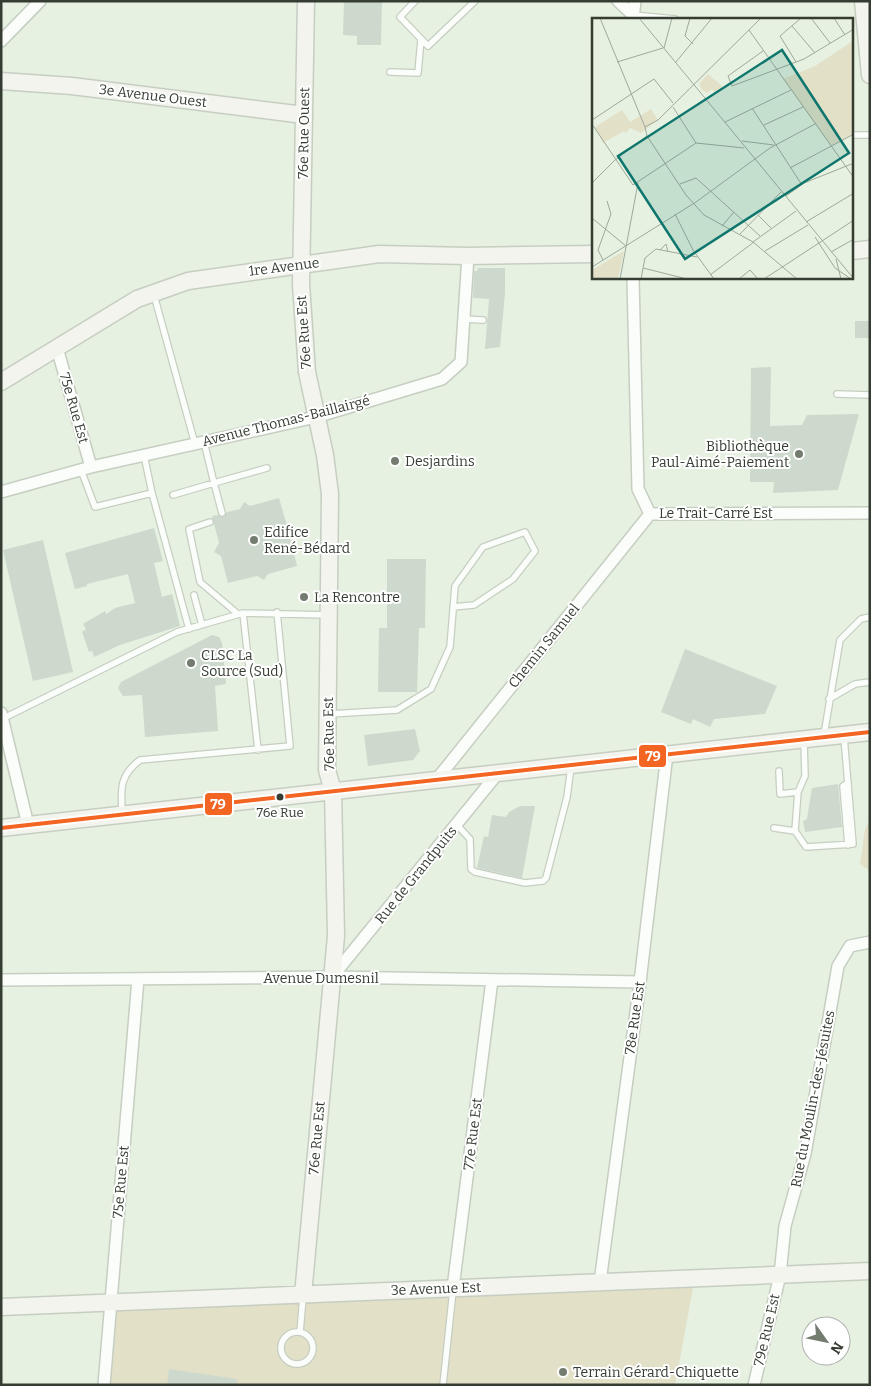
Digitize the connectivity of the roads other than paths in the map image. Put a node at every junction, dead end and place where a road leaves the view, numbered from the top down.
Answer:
1 (40, 1) edge
2 (306, 1) edge
3 (415, 1) edge
4 (475, 1) edge
5 (618, 1) edge
6 (635, 1) edge
7 (863, 1) edge
8 (633, 17) edge
9 (654, 18) edge
10 (421, 39) junction
11 (1, 41) edge
12 (390, 72) dead end
13 (870, 75) edge
14 (1, 81) edge
15 (304, 115) junction
16 (854, 135) edge
17 (870, 135) edge
18 (870, 249) edge
19 (854, 251) edge
20 (592, 254) edge
21 (468, 256) junction
22 (302, 264) junction
23 (633, 279) edge
24 (153, 293) junction
25 (464, 319) junction
26 (483, 320) dead end
27 (57, 348) junction
28 (1, 382) edge
29 (837, 394) dead end
30 (870, 395) edge
31 (316, 417) junction
32 (200, 443) junction
33 (144, 456) junction
34 (267, 468) dead end
35 (86, 469) junction
36 (214, 483) junction
37 (1, 492) edge
38 (152, 493) junction
39 (173, 495) dead end
40 (870, 513) edge
41 (222, 514) dead end
42 (650, 514) junction
43 (210, 522) dead end
44 (194, 595) dead end
45 (453, 607) junction
46 (277, 612) junction
47 (241, 614) junction
48 (328, 615) junction
49 (870, 617) edge
50 (202, 625) junction
51 (189, 629) junction
52 (870, 682) edge
53 (829, 699) junction
54 (328, 714) junction
55 (2, 716) edge
56 (870, 732) edge
57 (844, 735) junction
58 (824, 737) junction
59 (804, 739) junction
60 (258, 750) junction
61 (667, 754) junction
62 (571, 765) junction
63 (780, 771) dead end
64 (498, 773) junction
65 (437, 779) junction
66 (333, 790) junction
67 (798, 791) junction
68 (122, 815) junction
69 (457, 824) junction
70 (28, 825) junction
71 (1, 828) edge
72 (774, 828) dead end
73 (795, 831) junction
74 (870, 942) edge
75 (332, 977) junction
76 (138, 979) junction
77 (1, 980) edge
78 (492, 980) junction
79 (640, 982) junction
80 (870, 1271) edge
81 (780, 1275) junction
82 (600, 1282) junction
83 (453, 1288) junction
84 (303, 1295) junction
85 (111, 1302) junction
86 (1, 1307) edge
87 (300, 1332) junction
88 (104, 1385) edge
89 (443, 1385) edge
90 (754, 1385) edge

1 - 11 street
2 - 15 street, 76e Rue Ouest
3 - 10 lane
4 - 10 lane
5 - 8 street
6 - 8 street
7 - 13 street
8 - 9 lane
10 - 12 lane
14 - 15 street, 3e Avenue Ouest
15 - 22 street, 76e Rue Ouest
16 - 17 lane
18 - 19 street
20 - 21 street, 1re Avenue
21 - 22 street, 1re Avenue
21 - 25 street, Avenue Thomas-Baillairgé
22 - 24 street, 1re Avenue
22 - 31 street, 76e Rue Est
23 - 42 street, Le Trait-Carré Est
24 - 27 street, 1re Avenue
24 - 32 lane
25 - 26 lane
25 - 31 street, Avenue Thomas-Baillairgé
27 - 28 street, 1re Avenue
27 - 35 street, 75e Rue Est
29 - 30 lane
31 - 32 street, Avenue Thomas-Baillairgé
31 - 48 street, 76e Rue Est
32 - 33 street, Avenue Thomas-Baillairgé
32 - 36 lane
33 - 35 street, Avenue Thomas-Baillairgé
33 - 38 lane
34 - 36 lane
35 - 37 street, Avenue Thomas-Baillairgé
35 - 38 lane
36 - 39 lane
36 - 41 lane
38 - 51 lane
40 - 42 street, Le Trait-Carré Est
42 - 65 street, Chemin Samuel
43 - 47 lane
44 - 50 lane
45 - 45 lane
45 - 54 lane
46 - 47 lane
46 - 48 lane
46 - 60 lane
47 - 50 lane
47 - 60 lane
48 - 54 street, 76e Rue Est
49 - 53 lane
50 - 51 lane
51 - 55 lane
52 - 53 lane
53 - 58 lane
54 - 66 street, 76e Rue Est
55 - 70 street
56 - 57 street
57 - 58 street
57 - 73 lane
58 - 59 street
59 - 61 street
59 - 67 lane
60 - 68 lane
61 - 62 street
61 - 79 street, 78e Rue Est
62 - 64 street
62 - 69 lane
63 - 67 lane
64 - 65 street
64 - 69 street, Rue de Grandpuits
65 - 66 street
66 - 68 street
66 - 75 street, 76e Rue Est
67 - 73 lane
68 - 70 street
69 - 75 street, Rue de Grandpuits
70 - 71 street
72 - 73 lane
74 - 81 street, Rue du Moulin-des-Jésuites
75 - 76 street, Avenue Dumesnil
75 - 78 street, Avenue Dumesnil
75 - 84 street, 76e Rue Est
76 - 77 street, Avenue Dumesnil
76 - 85 street, 75e Rue Est
78 - 79 street, Avenue Dumesnil
78 - 83 street, 77e Rue Est
79 - 82 street, 78e Rue Est
80 - 81 street, 3e Avenue Est
81 - 82 street, 3e Avenue Est
81 - 90 street, 79e Rue Est
82 - 83 street, 3e Avenue Est
83 - 84 street, 3e Avenue Est
83 - 89 lane
84 - 85 street, 3e Avenue Est
84 - 87 lane
85 - 86 street, 3e Avenue Est
85 - 88 street, 75e Rue Est
87 - 87 lane

